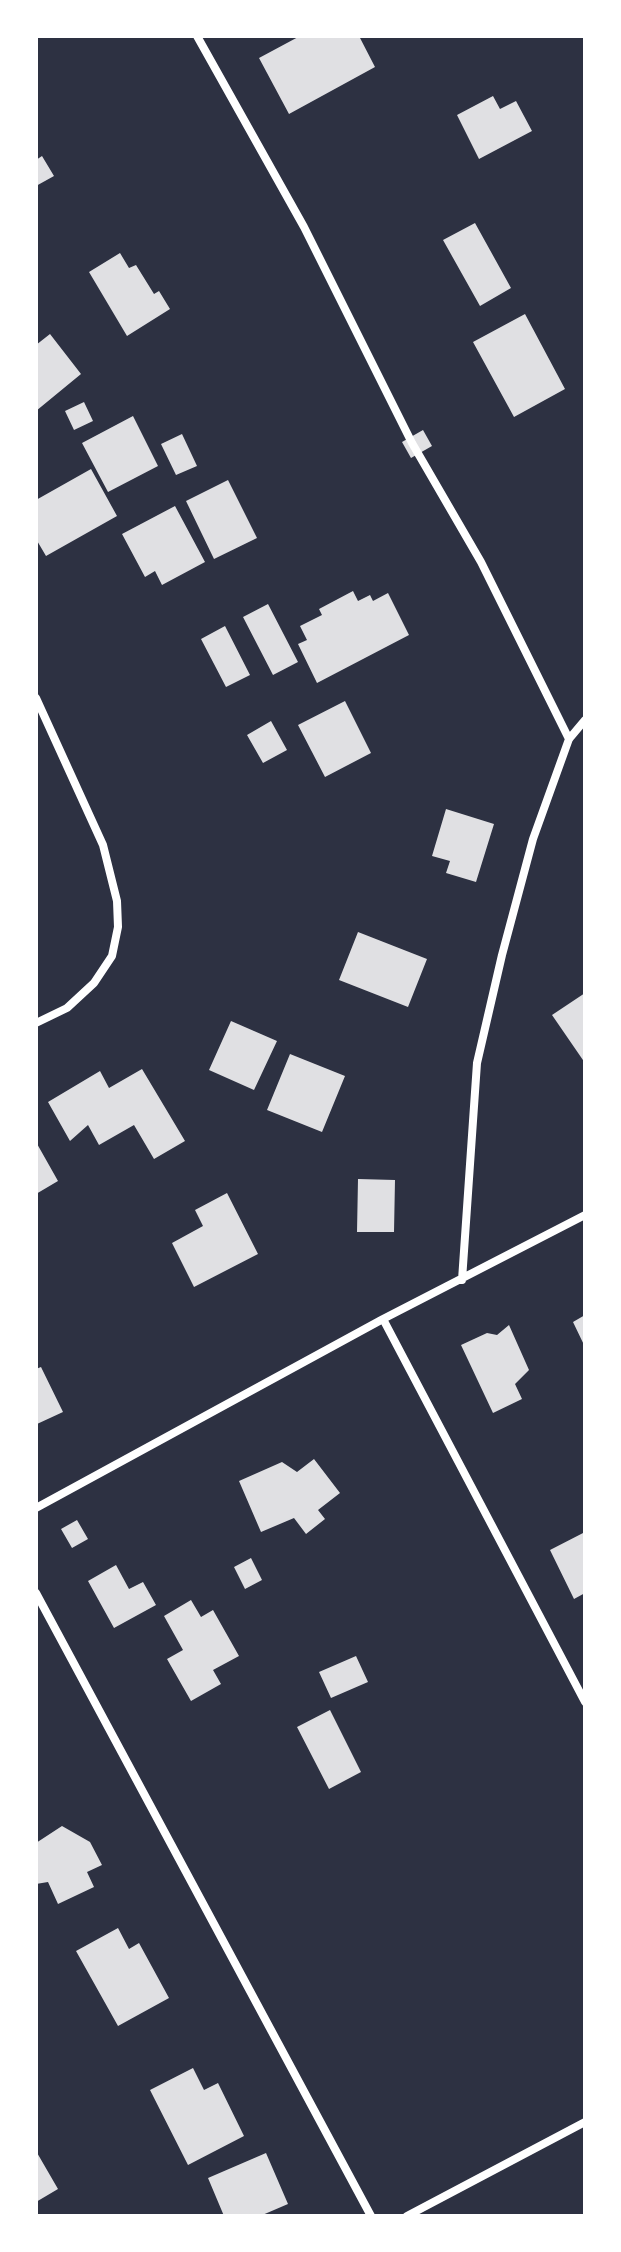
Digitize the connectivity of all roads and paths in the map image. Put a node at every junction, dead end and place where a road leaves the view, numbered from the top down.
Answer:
1 (197, 36) edge
2 (36, 698) edge
3 (585, 720) edge
4 (569, 739) junction
5 (36, 1023) edge
6 (585, 1215) edge
7 (462, 1280) junction
8 (383, 1319) junction
9 (36, 1508) edge
10 (36, 1593) edge
11 (585, 1702) edge
12 (585, 2122) edge
13 (371, 2216) edge
14 (407, 2216) edge

1 - 4 street
2 - 5 street
3 - 4 street
4 - 7 street
6 - 7 street
7 - 8 street
8 - 9 street
8 - 11 street
10 - 13 street
12 - 14 street

